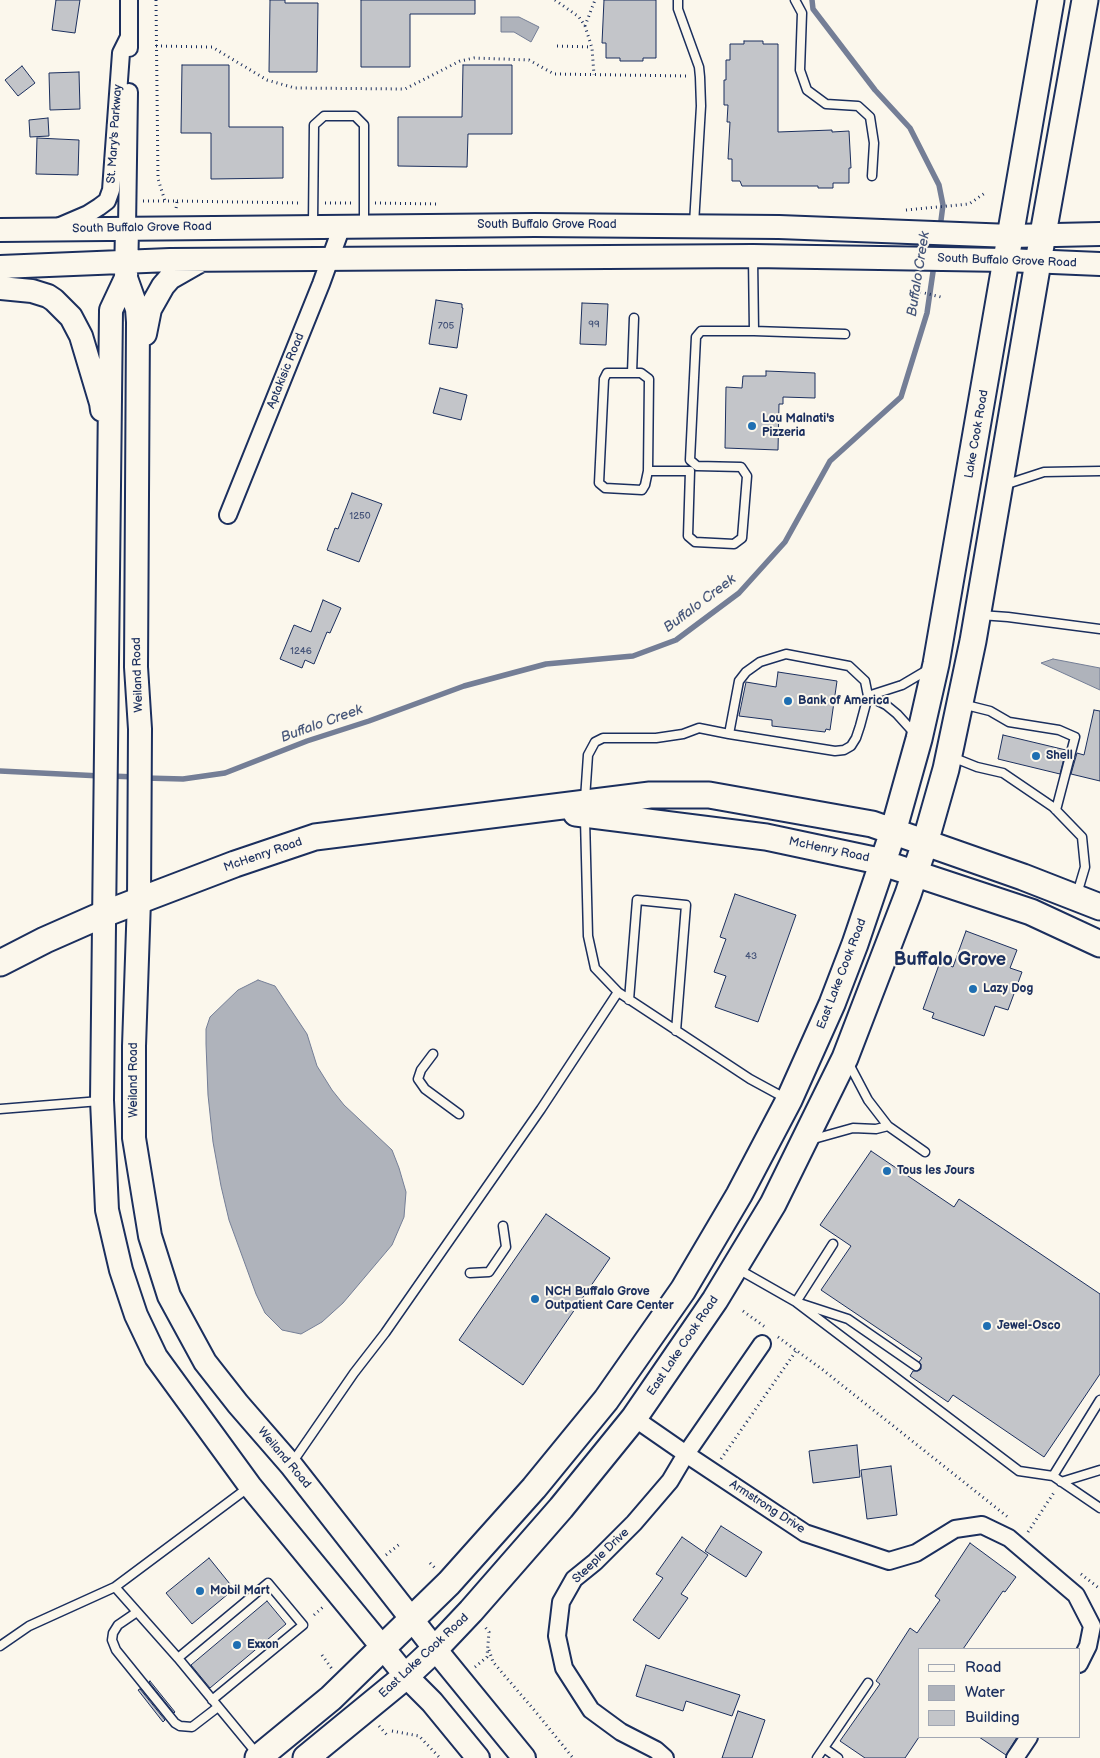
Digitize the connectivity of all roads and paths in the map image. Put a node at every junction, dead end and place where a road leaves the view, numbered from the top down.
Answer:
1 (129, 0) edge
2 (156, 0) edge
3 (555, 0) edge
4 (594, 0) edge
5 (678, 0) edge
6 (794, 0) edge
7 (1051, 0) edge
8 (1085, 0) edge
9 (585, 26) junction
10 (129, 37) junction
11 (156, 46) junction
12 (556, 46) dead end
13 (592, 47) junction
14 (594, 75) junction
15 (700, 77) junction
16 (872, 176) dead end
17 (985, 193) dead end
18 (165, 201) dead end
19 (936, 207) dead end
20 (313, 226) junction
21 (353, 226) junction
22 (694, 226) junction
23 (127, 228) junction
24 (53, 229) junction
25 (0, 230) edge
26 (1097, 234) edge
27 (1044, 235) junction
28 (1011, 236) junction
29 (753, 256) junction
30 (331, 259) junction
31 (201, 260) junction
32 (1006, 260) junction
33 (1038, 262) junction
34 (1092, 264) edge
35 (0, 267) edge
36 (126, 270) junction
37 (0, 288) edge
38 (920, 292) dead end
39 (941, 297) dead end
40 (634, 318) dead end
41 (754, 331) junction
42 (845, 334) dead end
43 (137, 363) junction
44 (632, 373) junction
45 (690, 460) junction
46 (648, 471) junction
47 (690, 471) junction
48 (1100, 471) edge
49 (109, 487) junction
50 (1000, 487) junction
51 (228, 515) dead end
52 (978, 615) junction
53 (1100, 629) edge
54 (936, 664) junction
55 (868, 696) junction
56 (960, 703) junction
57 (729, 734) junction
58 (919, 739) junction
59 (949, 756) junction
60 (585, 809) junction
61 (1056, 810) junction
62 (893, 832) junction
63 (926, 843) junction
64 (884, 863) junction
65 (915, 874) junction
66 (1076, 898) junction
67 (139, 900) junction
68 (1100, 908) edge
69 (104, 914) junction
70 (1100, 944) edge
71 (0, 963) edge
72 (618, 992) junction
73 (629, 1000) junction
74 (676, 1031) junction
75 (433, 1054) dead end
76 (845, 1058) junction
77 (102, 1100) junction
78 (789, 1100) junction
79 (0, 1109) edge
80 (459, 1114) dead end
81 (888, 1126) junction
82 (805, 1142) junction
83 (925, 1152) dead end
84 (503, 1226) dead end
85 (833, 1244) dead end
86 (734, 1267) junction
87 (470, 1273) dead end
88 (796, 1302) junction
89 (743, 1311) dead end
90 (776, 1336) dead end
91 (766, 1338) joint
92 (796, 1351) junction
93 (916, 1366) dead end
94 (1100, 1400) edge
95 (634, 1418) junction
96 (686, 1454) junction
97 (291, 1465) junction
98 (1100, 1470) edge
99 (712, 1472) junction
100 (1052, 1476) junction
101 (1062, 1482) junction
102 (250, 1486) junction
103 (1100, 1508) edge
104 (1012, 1520) dead end
105 (1035, 1538) dead end
106 (1078, 1572) dead end
107 (115, 1587) junction
108 (1100, 1590) edge
109 (137, 1612) junction
110 (412, 1619) junction
111 (0, 1646) edge
112 (488, 1647) dead end
113 (382, 1648) junction
114 (435, 1649) junction
115 (178, 1658) junction
116 (1080, 1662) edge
117 (406, 1676) junction
118 (868, 1683) dead end
119 (212, 1700) junction
120 (218, 1707) junction
121 (392, 1731) dead end
122 (1028, 1738) edge
123 (824, 1748) junction
124 (259, 1757) edge
125 (306, 1758) edge
126 (440, 1758) edge
127 (478, 1758) edge
128 (524, 1758) edge
129 (573, 1758) edge
130 (665, 1758) edge
131 (817, 1758) edge
132 (838, 1758) edge
133 (1015, 1758) edge

1 - 10 street, St. Mary's Parkway
2 - 11 path
3 - 9 path
4 - 9 path
5 - 15 lane
6 - 16 lane
7 - 28 main road, Lake Cook Road
8 - 27 main road
9 - 13 path
10 - 23 street, St. Mary's Parkway
10 - 24 street, St. Mary's Parkway
11 - 14 path
11 - 18 path
12 - 13 path
13 - 14 path
14 - 15 path
15 - 22 lane
17 - 19 path
20 - 21 main road, South Buffalo Grove Road
20 - 21 lane
20 - 23 main road, South Buffalo Grove Road
21 - 22 main road, South Buffalo Grove Road
21 - 30 street, Aptakisic Road
22 - 28 main road, South Buffalo Grove Road
23 - 24 main road, South Buffalo Grove Road
23 - 36 main road
24 - 25 main road, South Buffalo Grove Road
26 - 27 main road, South Buffalo Grove Road
27 - 28 main road, South Buffalo Grove Road
27 - 33 main road
28 - 32 main road, Lake Cook Road
29 - 30 main road, South Buffalo Grove Road
29 - 32 main road, South Buffalo Grove Road
29 - 41 lane
30 - 31 main road, South Buffalo Grove Road
30 - 51 street, Aptakisic Road
31 - 36 main road, South Buffalo Grove Road
31 - 43 main road
32 - 33 main road, South Buffalo Grove Road
32 - 54 main road, Lake Cook Road
33 - 34 main road, South Buffalo Grove Road
33 - 50 main road
35 - 36 main road, South Buffalo Grove Road
36 - 43 main road, Weiland Road
36 - 49 main road
37 - 49 main road
38 - 39 path
40 - 44 lane
41 - 42 lane
41 - 45 lane
43 - 67 main road, Weiland Road
44 - 46 lane
44 - 46 lane
45 - 47 lane
45 - 47 lane
46 - 47 lane
48 - 50 lane
49 - 69 main road
50 - 52 main road
52 - 53 lane
52 - 56 main road
54 - 55 lane
54 - 58 main road, Lake Cook Road
55 - 57 lane
55 - 57 lane
55 - 58 lane
56 - 59 main road
56 - 61 lane
57 - 60 lane
58 - 62 main road, Lake Cook Road
59 - 61 lane
59 - 63 main road
60 - 62 main road, McHenry Road
60 - 64 main road, McHenry Road
60 - 67 main road, McHenry Road
60 - 72 lane
61 - 66 lane
62 - 63 main road, McHenry Road
62 - 64 main road, Lake Cook Road
63 - 65 main road, East Lake Cook Road
63 - 66 main road, McHenry Road
64 - 65 main road, McHenry Road
64 - 78 main road, East Lake Cook Road
65 - 70 main road, McHenry Road
65 - 76 main road, East Lake Cook Road
66 - 68 main road, McHenry Road
67 - 69 main road, McHenry Road
67 - 97 main road, Weiland Road
69 - 71 main road, McHenry Road
69 - 77 main road
72 - 73 lane
72 - 97 lane
73 - 74 lane
73 - 74 lane
74 - 78 lane
75 - 80 lane
76 - 81 lane
76 - 82 main road, East Lake Cook Road
77 - 79 lane
77 - 102 main road
78 - 110 main road, East Lake Cook Road
81 - 82 lane
81 - 83 lane
82 - 86 main road, East Lake Cook Road
84 - 87 lane
85 - 88 lane
86 - 88 lane
86 - 95 main road, East Lake Cook Road
88 - 93 lane
88 - 100 lane
89 - 91 path
90 - 92 path
91 - 96 street, Steeple Drive
92 - 99 path
92 - 104 path
94 - 100 lane
95 - 96 street, Armstrong Drive
95 - 114 main road, East Lake Cook Road
96 - 99 street, Armstrong Drive
96 - 130 street, Steeple Drive
97 - 110 main road, Weiland Road
98 - 101 lane
99 - 116 street, Armstrong Drive
100 - 101 lane
101 - 103 lane
101 - 105 path
102 - 107 lane
102 - 113 main road
106 - 108 path
107 - 109 lane
107 - 111 lane
109 - 115 lane
109 - 120 lane
110 - 113 main road, East Lake Cook Road
110 - 114 main road, Weiland Road
112 - 129 path
113 - 117 main road
113 - 124 main road, East Lake Cook Road
114 - 117 main road, East Lake Cook Road
114 - 128 main road, Weiland Road
115 - 119 lane
115 - 119 lane
117 - 125 main road, East Lake Cook Road
117 - 127 main road
118 - 123 lane
119 - 120 lane
120 - 124 lane
121 - 126 path
122 - 133 street
123 - 131 lane
123 - 132 lane

